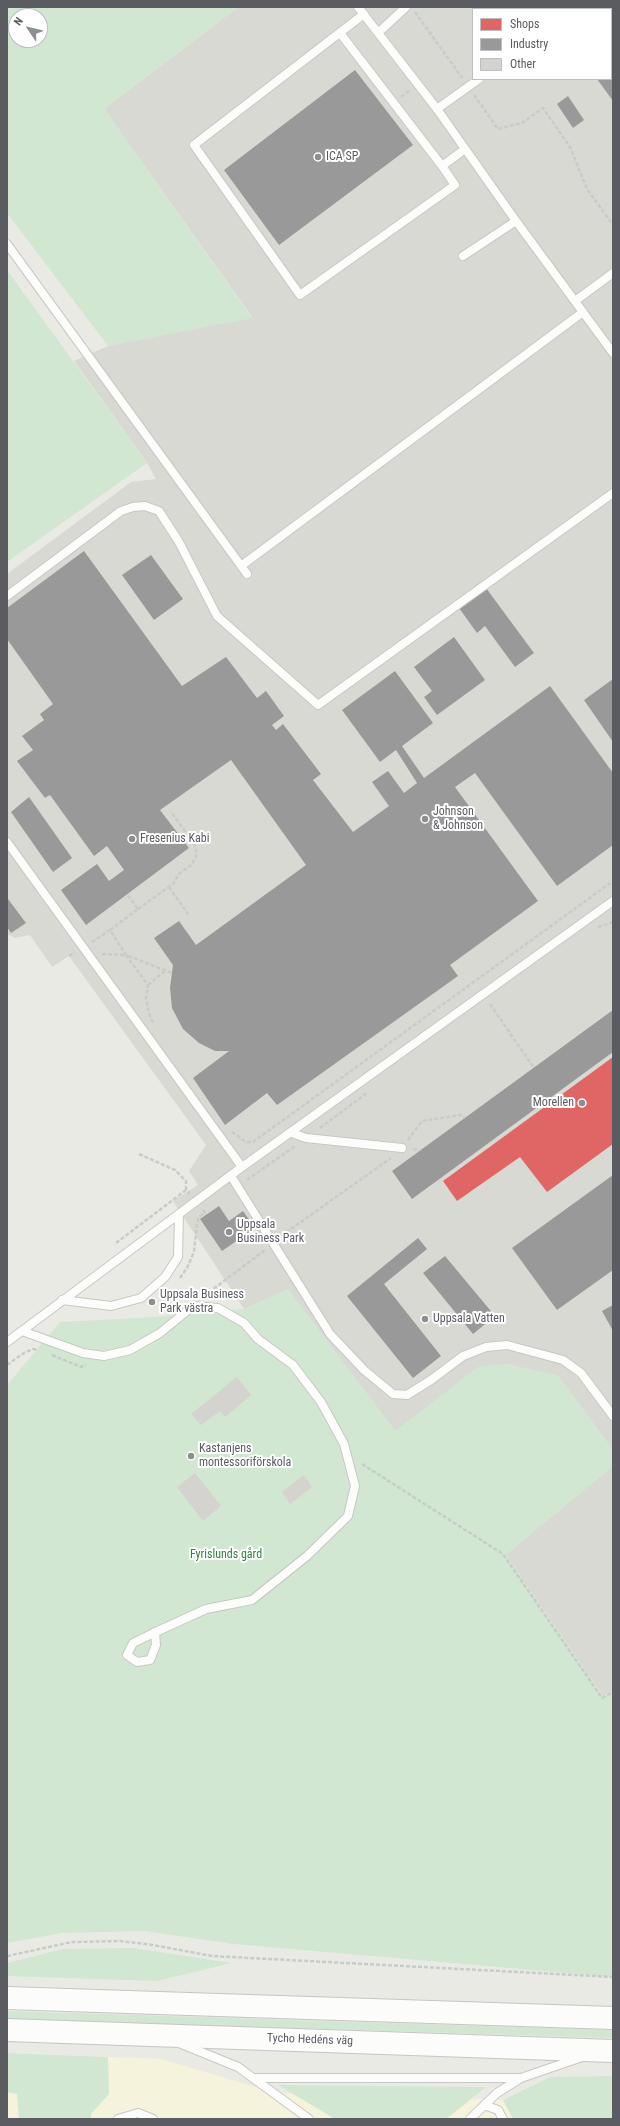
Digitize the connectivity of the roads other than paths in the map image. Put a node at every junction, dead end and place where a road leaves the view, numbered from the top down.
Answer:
1 (358, 7) edge
2 (406, 7) edge
3 (364, 14) junction
4 (379, 32) junction
5 (340, 33) junction
6 (478, 80) edge
7 (437, 109) junction
8 (465, 149) junction
9 (442, 166) junction
10 (516, 221) junction
11 (7, 244) edge
12 (463, 256) dead end
13 (613, 273) edge
14 (575, 301) junction
15 (583, 312) junction
16 (613, 354) edge
17 (613, 493) edge
18 (241, 566) junction
19 (247, 574) dead end
20 (7, 596) edge
21 (7, 842) edge
22 (613, 901) edge
23 (292, 1133) junction
24 (402, 1148) road end
25 (242, 1167) junction
26 (231, 1176) junction
27 (180, 1214) junction
28 (62, 1300) junction
29 (22, 1331) junction
30 (7, 1342) edge
31 (613, 1416) edge
32 (155, 1632) dead end
33 (7, 1998) edge
34 (613, 2018) edge
35 (7, 2030) edge
36 (159, 2035) junction
37 (607, 2051) edge
38 (253, 2078) junction
39 (521, 2078) junction
40 (484, 2105) junction
41 (119, 2118) edge
42 (153, 2119) edge
43 (309, 2119) edge
44 (470, 2119) edge
45 (503, 2119) edge

1 - 3 lane
2 - 4 lane
3 - 4 lane
3 - 5 lane
4 - 7 lane
5 - 9 lane
5 - 9 lane
6 - 7 lane
7 - 8 lane
8 - 9 lane
8 - 10 lane
10 - 12 lane
10 - 14 lane
11 - 18 lane
13 - 14 lane
14 - 15 lane
15 - 16 lane
15 - 18 lane
17 - 20 lane
18 - 19 lane
21 - 25 lane
22 - 23 lane
23 - 24 lane
23 - 25 lane
25 - 26 lane
26 - 27 lane
26 - 31 lane
27 - 28 lane
27 - 28 lane
28 - 29 lane
29 - 30 lane
29 - 32 lane
33 - 34 main road
35 - 36 main road, Tycho Hedéns väg
36 - 37 main road, Tycho Hedéns väg
36 - 38 lane
37 - 39 lane
38 - 39 lane
38 - 43 lane
39 - 40 lane
40 - 44 lane
40 - 45 lane
41 - 42 lane

